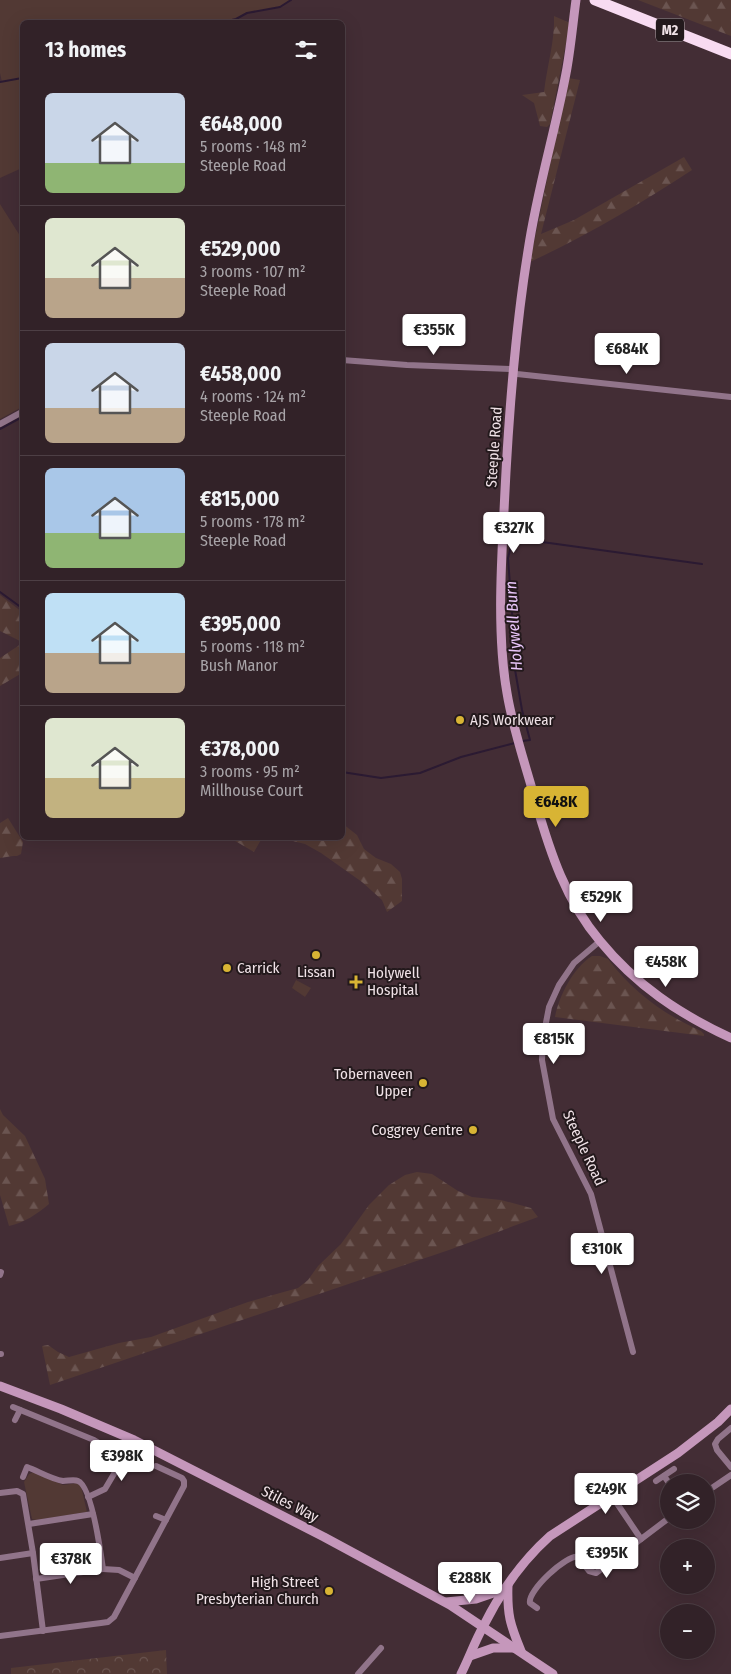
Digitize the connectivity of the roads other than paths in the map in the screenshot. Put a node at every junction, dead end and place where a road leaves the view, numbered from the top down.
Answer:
1 (576, 0) edge
2 (597, 1) edge
3 (731, 54) edge
4 (345, 360) edge
5 (514, 372) junction
6 (731, 398) edge
7 (20, 413) edge
8 (0, 424) edge
9 (600, 941) junction
10 (731, 1038) edge
11 (633, 1352) dead end
12 (0, 1386) edge
13 (12, 1407) dead end
14 (731, 1409) edge
15 (20, 1410) junction
16 (15, 1420) dead end
17 (731, 1428) edge
18 (134, 1440) junction
19 (120, 1464) junction
20 (156, 1466) dead end
21 (731, 1467) edge
22 (674, 1469) dead end
23 (667, 1474) edge
24 (731, 1475) edge
25 (23, 1477) dead end
26 (660, 1478) edge
27 (656, 1481) dead end
28 (715, 1486) edge
29 (0, 1493) edge
30 (612, 1496) junction
31 (88, 1497) junction
32 (93, 1514) junction
33 (156, 1516) dead end
34 (166, 1520) junction
35 (29, 1524) junction
36 (660, 1525) edge
37 (641, 1539) junction
38 (33, 1553) junction
39 (0, 1558) edge
40 (103, 1569) junction
41 (135, 1578) junction
42 (36, 1579) junction
43 (506, 1587) junction
44 (445, 1602) junction
45 (537, 1608) dead end
46 (483, 1626) junction
47 (43, 1631) junction
48 (0, 1636) edge
49 (381, 1648) dead end
50 (518, 1650) junction
51 (470, 1656) junction
52 (358, 1674) edge
53 (461, 1674) edge
54 (553, 1674) edge

1 - 5 street, Steeple Road
2 - 3 highway, M2
4 - 5 street
5 - 6 street
5 - 9 street, Steeple Road
7 - 8 street
9 - 10 street, Steeple Road
9 - 11 street, Steeple Road
12 - 18 street, Stiles Way
13 - 15 street
14 - 30 street
15 - 16 street
15 - 19 street
17 - 21 street
18 - 19 street
18 - 44 street, Stiles Way
19 - 31 street
20 - 34 street
22 - 23 street
24 - 28 street
25 - 31 street
26 - 27 street
29 - 35 street
30 - 37 street
30 - 43 street
31 - 32 street
32 - 35 street
32 - 40 street
33 - 34 street
34 - 41 street
35 - 38 street
36 - 37 street
37 - 45 street
38 - 39 street
38 - 42 street
40 - 41 street
40 - 42 street
41 - 47 street
42 - 47 street
43 - 44 street
43 - 46 street
43 - 50 street
44 - 46 street, Stiles Way
46 - 50 street, Stiles Way
46 - 51 street
47 - 48 street
49 - 52 street
50 - 51 street
50 - 54 street, Stiles Way
51 - 53 street

